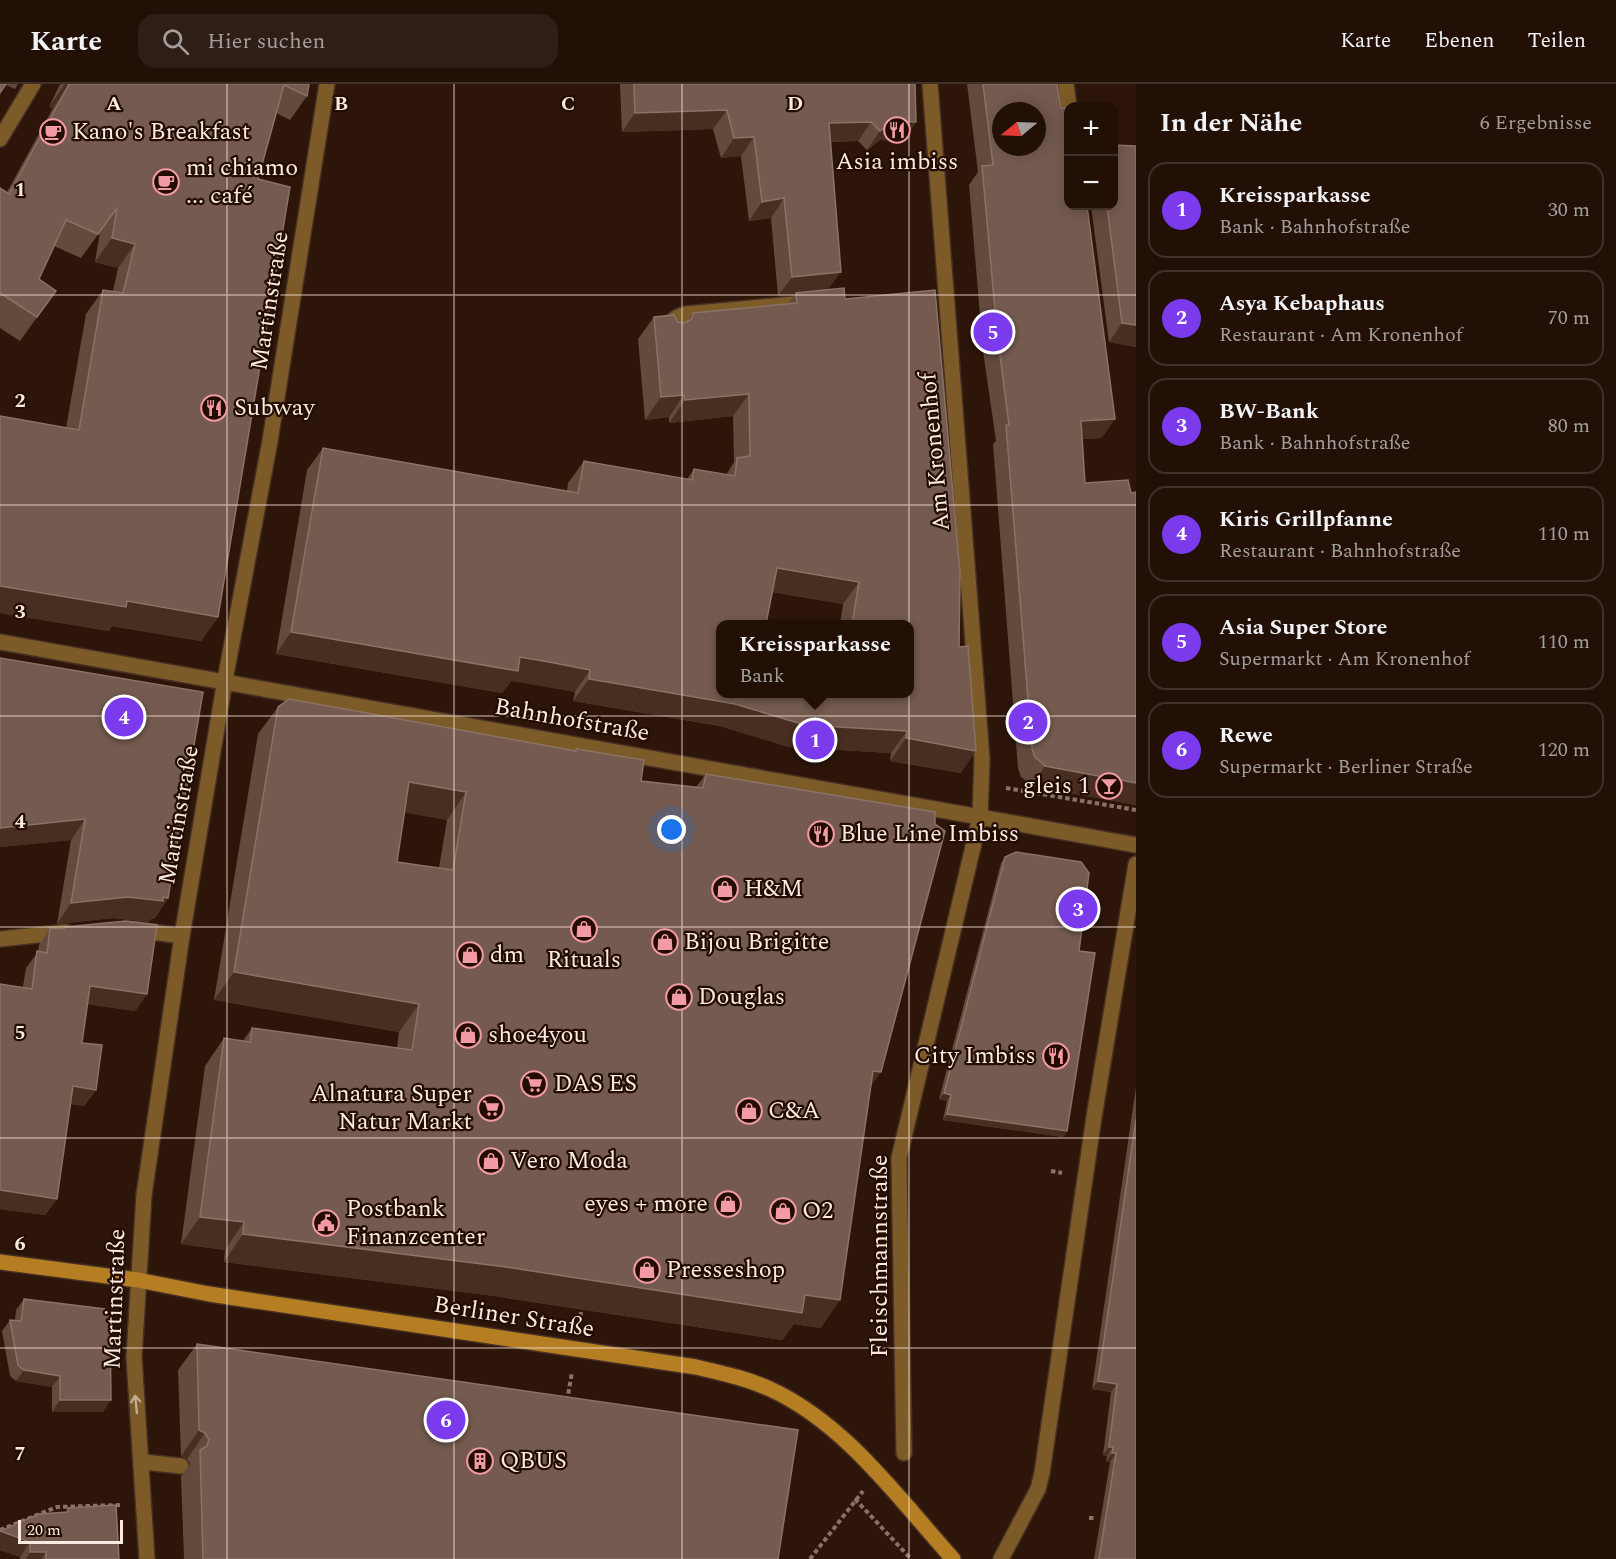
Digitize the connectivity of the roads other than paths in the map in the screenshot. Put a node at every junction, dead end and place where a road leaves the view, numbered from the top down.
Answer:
1 (33, 84) edge
2 (327, 84) edge
3 (930, 84) edge
4 (1066, 84) edge
5 (1068, 102) edge
6 (0, 139) edge
7 (825, 301) edge
8 (668, 336) edge
9 (0, 642) edge
10 (225, 680) junction
11 (980, 817) junction
12 (1136, 845) edge
13 (1136, 864) edge
14 (122, 928) edge
15 (80, 931) edge
16 (182, 936) junction
17 (0, 939) edge
18 (0, 1262) edge
19 (138, 1280) junction
20 (904, 1453) dead end
21 (143, 1462) junction
22 (181, 1466) dead end
23 (147, 1559) edge
24 (953, 1559) edge
25 (1001, 1559) edge

1 - 6 street
2 - 10 street, Martinstraße
3 - 11 street, Am Kronenhof
4 - 5 street
7 - 8 street
9 - 10 street, Bahnhofstraße
10 - 11 street, Bahnhofstraße
10 - 16 street, Martinstraße
11 - 12 street, Bahnhofstraße
11 - 20 street, Fleischmannstraße
13 - 25 street
14 - 16 street
15 - 17 street
16 - 19 street, Martinstraße
18 - 19 main road, Berliner Straße
21 -> 19 street, Martinstraße
19 - 24 main road, Berliner Straße
21 - 22 street
21 - 23 street, Martinstraße

